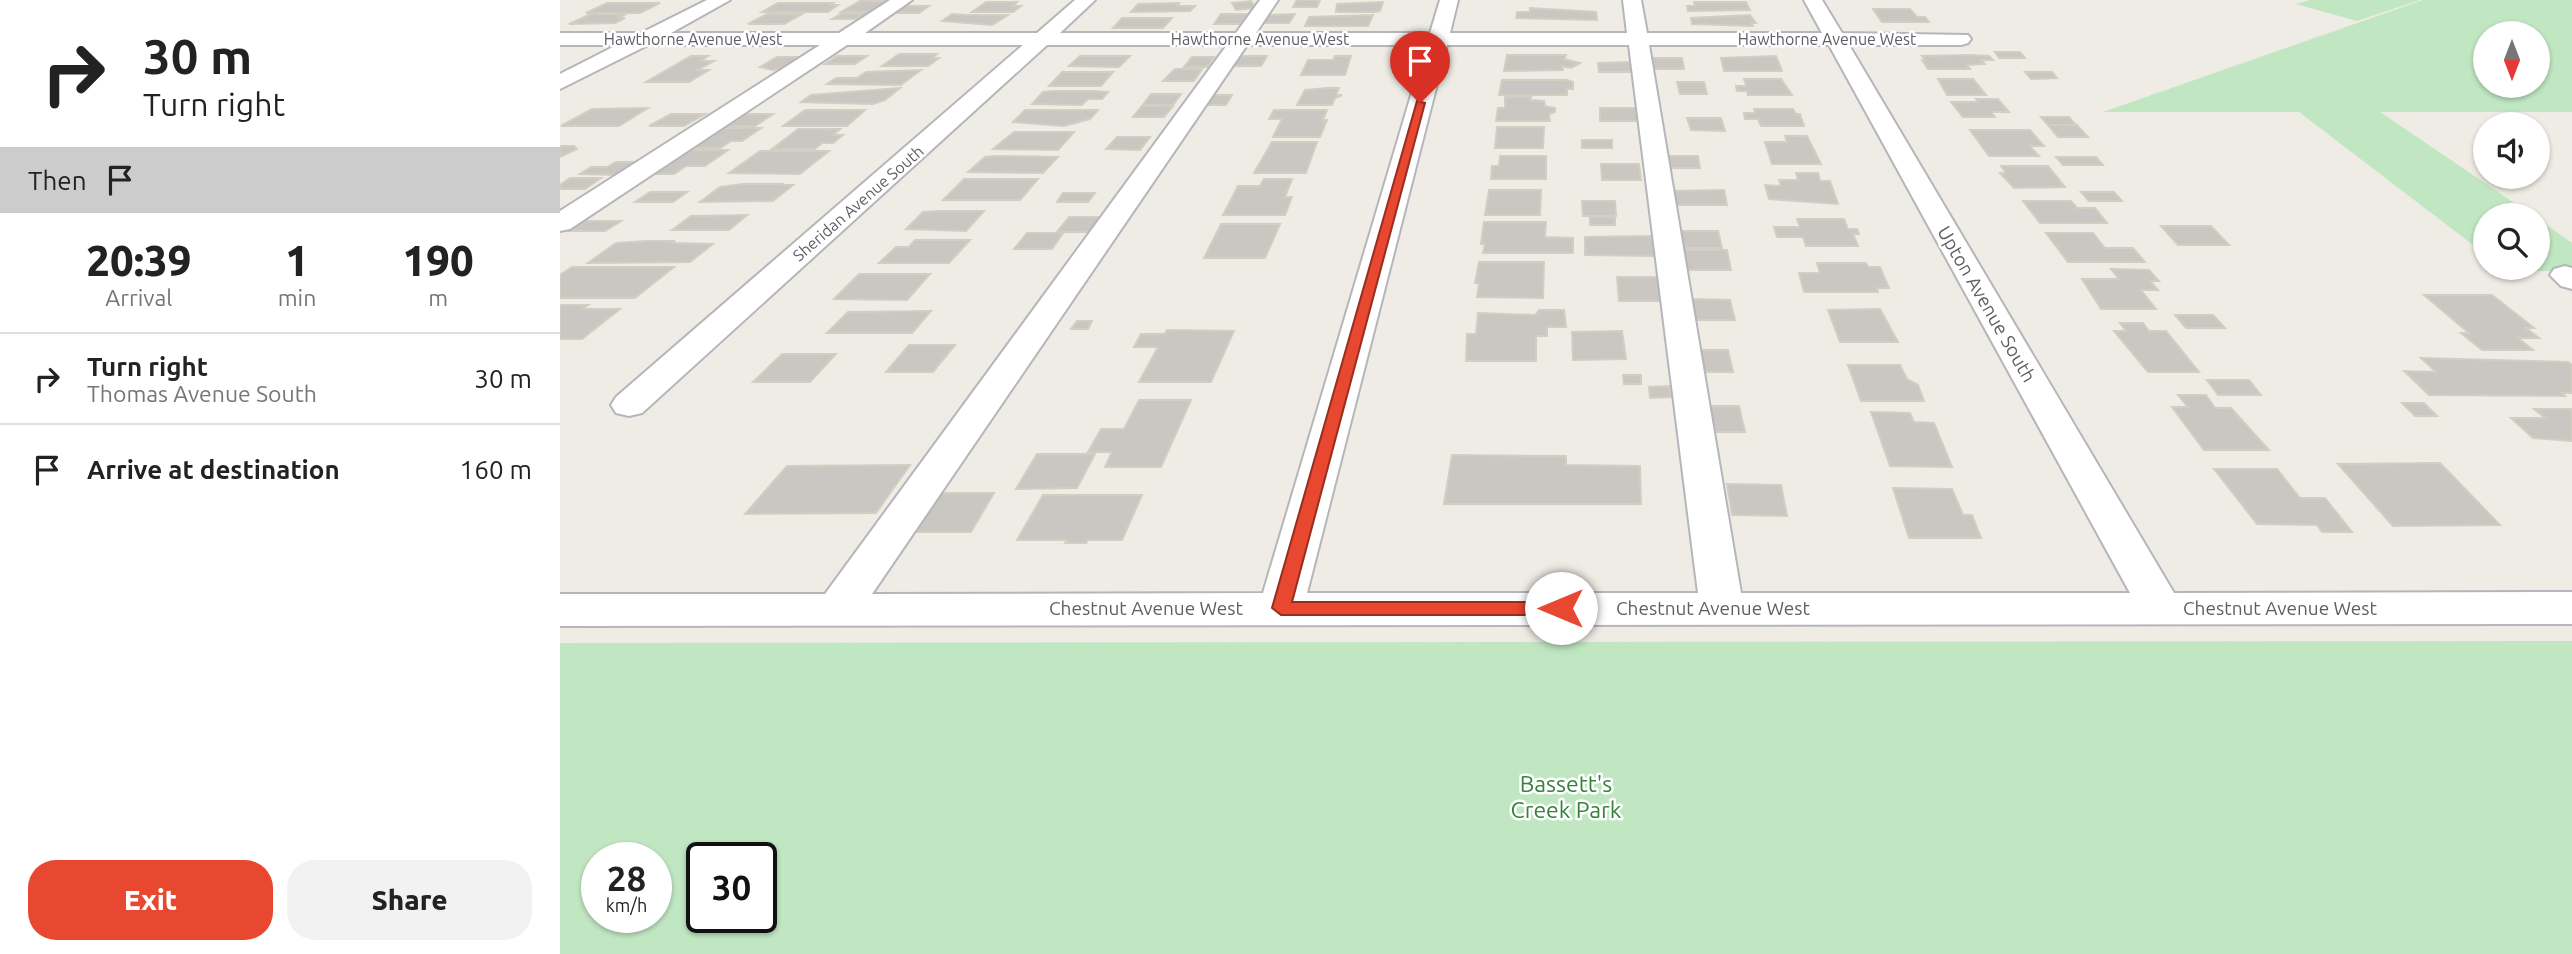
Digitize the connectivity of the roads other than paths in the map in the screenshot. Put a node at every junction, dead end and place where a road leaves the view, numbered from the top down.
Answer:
1 (721, 0) edge
2 (903, 0) edge
3 (1086, 0) edge
4 (1269, 0) edge
5 (1448, 0) edge
6 (1632, 0) edge
7 (1813, 0) edge
8 (844, 38) junction
9 (1043, 38) junction
10 (1438, 38) junction
11 (560, 39) edge
12 (645, 39) junction
13 (1243, 39) junction
14 (1637, 39) junction
15 (1836, 39) junction
16 (1961, 39) dead end
17 (560, 82) edge
18 (560, 223) edge
19 (629, 405) dead end
20 (1281, 608) junction
21 (1722, 608) junction
22 (2161, 608) junction
23 (2572, 608) edge
24 (838, 609) junction
25 (560, 610) edge

1 - 12 street
2 - 8 street
3 - 9 street, Sheridan Avenue South
4 - 13 street
5 - 10 street
6 - 14 street
7 - 15 street, Upton Avenue South
8 - 9 street, Hawthorne Avenue West
8 - 12 street, Hawthorne Avenue West
8 - 18 street
9 - 13 street, Hawthorne Avenue West
9 - 19 street, Sheridan Avenue South
10 - 13 street, Hawthorne Avenue West
10 - 14 street, Hawthorne Avenue West
10 - 20 street
11 - 12 street, Hawthorne Avenue West
12 - 17 street
13 - 24 street
14 - 15 street, Hawthorne Avenue West
14 - 21 street
15 - 16 street, Hawthorne Avenue West
15 - 22 street, Upton Avenue South
20 - 21 street, Chestnut Avenue West
20 - 24 street, Chestnut Avenue West
21 - 22 street, Chestnut Avenue West
22 - 23 street, Chestnut Avenue West
24 - 25 street, Chestnut Avenue West

